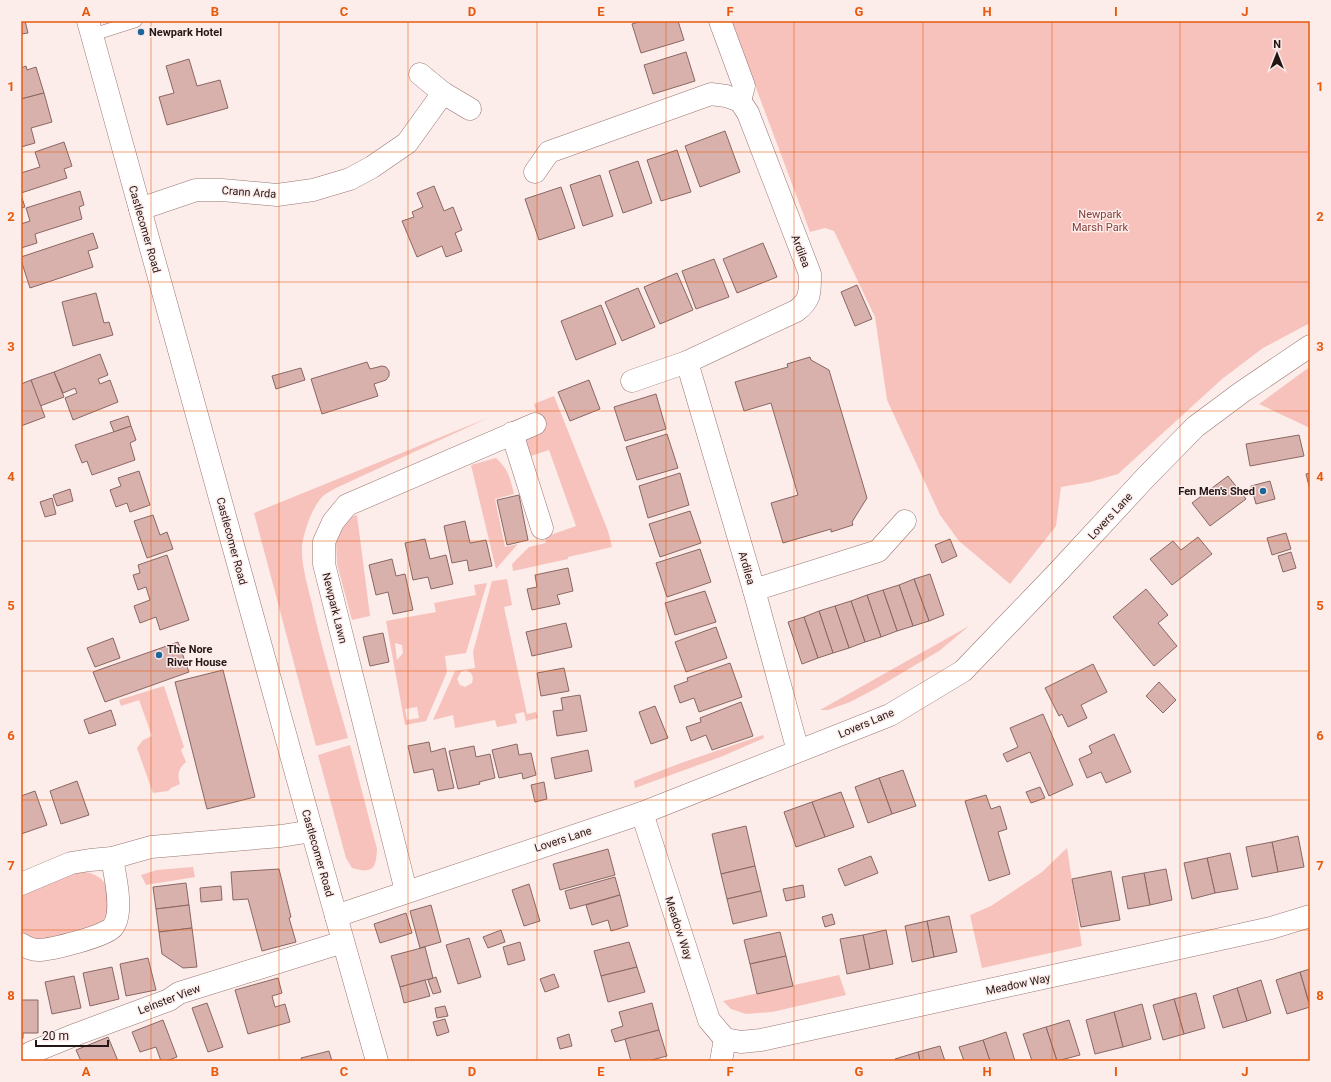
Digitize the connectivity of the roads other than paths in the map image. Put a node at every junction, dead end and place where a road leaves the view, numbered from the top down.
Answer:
1 (136, 21) edge
2 (720, 21) edge
3 (90, 28) edge
4 (420, 74) dead end
5 (443, 93) junction
6 (740, 101) junction
7 (470, 109) dead end
8 (535, 172) dead end
9 (140, 209) junction
10 (1310, 346) edge
11 (687, 362) junction
12 (632, 381) dead end
13 (535, 424) dead end
14 (512, 433) junction
15 (905, 521) dead end
16 (542, 528) dead end
17 (754, 590) junction
18 (798, 751) junction
19 (642, 813) junction
20 (312, 831) junction
21 (117, 857) junction
22 (21, 884) edge
23 (406, 892) junction
24 (336, 916) junction
25 (1310, 916) edge
26 (343, 942) junction
27 (21, 944) edge
28 (725, 1039) junction
29 (28, 1057) edge
30 (377, 1061) edge
31 (721, 1061) edge

1 - 3 lane
2 - 6 street
3 - 9 street, Castlecomer Road
4 - 5 street
5 - 7 street
5 - 9 street, Crann Arda
6 - 8 street
6 - 11 street, Ardilea
9 - 20 street, Castlecomer Road
10 - 18 street, Lovers Lane
11 - 12 street, Ardilea
11 - 17 street, Ardilea
13 - 14 street, Newpark Lawn
14 - 16 street
14 - 23 street, Newpark Lawn
15 - 17 street, Ardilea
17 - 18 street, Ardilea
18 - 19 street, Lovers Lane
19 - 23 street, Lovers Lane
19 - 28 street, Meadow Way
20 - 21 street
20 - 24 street, Castlecomer Road
21 - 22 street
21 - 27 street
23 - 24 street, Lovers Lane
24 - 26 street, Castlecomer Road
25 - 28 street, Meadow Way
26 - 29 street, Leinster View
26 - 30 street, Castlecomer Road
28 - 31 street

